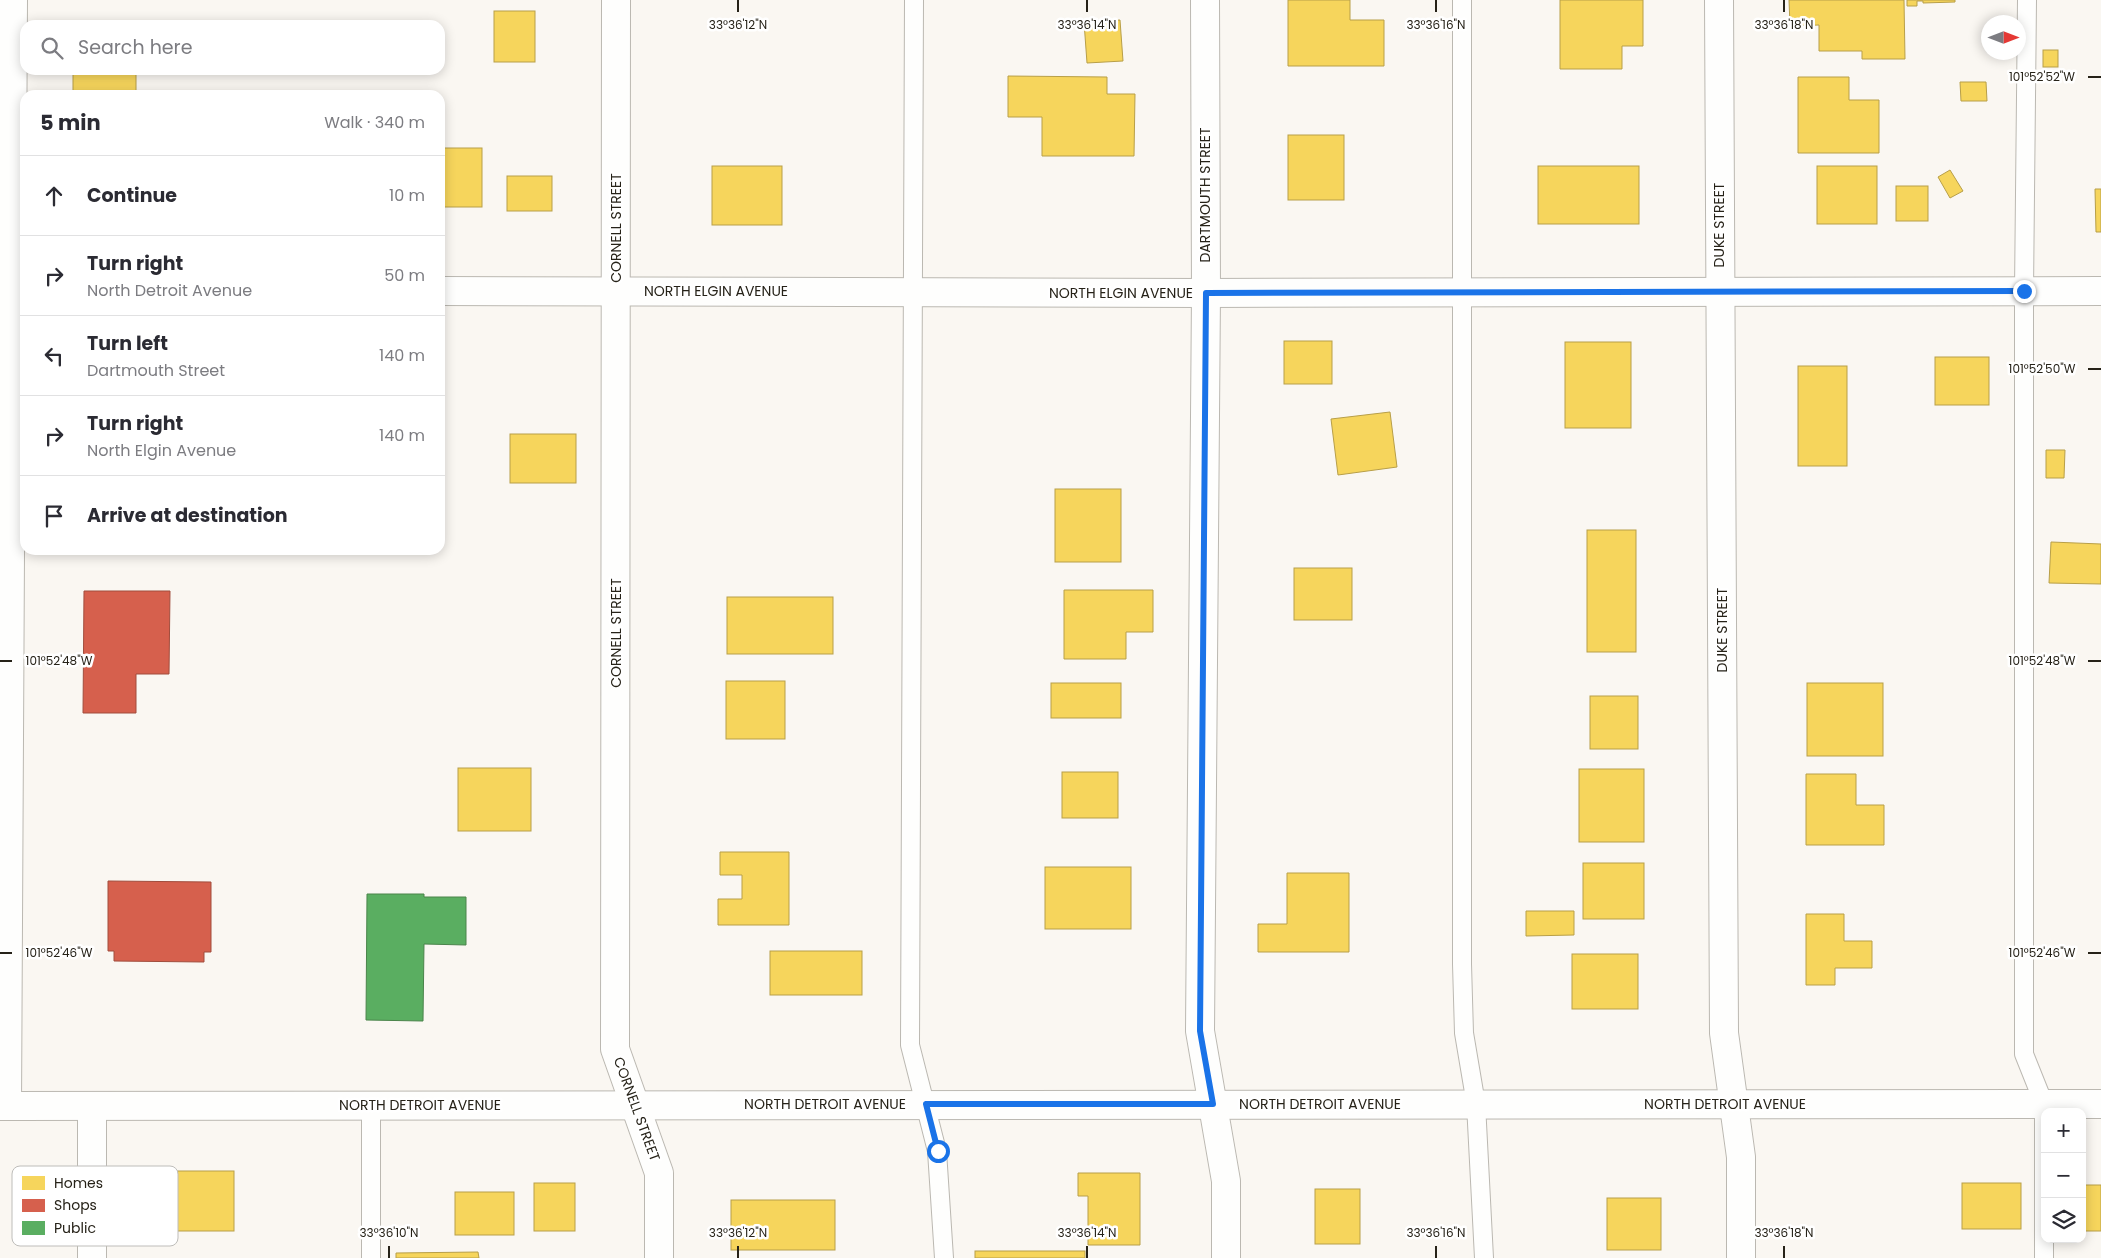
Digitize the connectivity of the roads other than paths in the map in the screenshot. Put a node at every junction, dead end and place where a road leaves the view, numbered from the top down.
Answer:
1 (12, 0) edge
2 (616, 0) edge
3 (914, 0) edge
4 (1205, 0) edge
5 (1462, 0) edge
6 (1719, 0) edge
7 (2027, 0) edge
8 (12, 290) edge
9 (445, 291) edge
10 (616, 291) junction
11 (1720, 291) junction
12 (2024, 291) junction
13 (2101, 291) edge
14 (914, 292) junction
15 (1461, 292) junction
16 (1206, 293) junction
17 (635, 1104) junction
18 (926, 1104) junction
19 (1213, 1104) junction
20 (1476, 1104) junction
21 (1734, 1104) junction
22 (2044, 1104) junction
23 (2101, 1104) edge
24 (371, 1105) junction
25 (3, 1106) edge
26 (92, 1106) junction
27 (92, 1166) edge
28 (371, 1258) edge
29 (659, 1258) edge
30 (944, 1258) edge
31 (1226, 1258) edge
32 (1484, 1258) edge
33 (1741, 1258) edge
34 (2044, 1258) edge

1 - 8 street
2 - 10 street, CORNELL STREET
3 - 14 lane
4 - 16 street, DARTMOUTH STREET
5 - 15 lane
6 - 11 street, DUKE STREET
7 - 12 lane
8 - 25 street
9 - 10 street, NORTH ELGIN AVENUE
10 - 14 street, NORTH ELGIN AVENUE
10 - 17 street, CORNELL STREET
11 - 12 street, NORTH ELGIN AVENUE
11 - 15 street, NORTH ELGIN AVENUE
11 - 21 street, DUKE STREET
12 - 13 street, NORTH ELGIN AVENUE
12 - 22 lane
14 - 16 street, NORTH ELGIN AVENUE
14 - 18 lane
15 - 16 street, NORTH ELGIN AVENUE
15 - 20 lane
16 - 19 street, DARTMOUTH STREET
17 - 18 street, NORTH DETROIT AVENUE
17 - 24 street, NORTH DETROIT AVENUE
17 - 29 street, CORNELL STREET
18 - 19 street, NORTH DETROIT AVENUE
18 - 30 lane
19 - 20 street, NORTH DETROIT AVENUE
19 - 31 street, DARTMOUTH STREET
20 - 21 street, NORTH DETROIT AVENUE
20 - 32 lane
21 - 22 street, NORTH DETROIT AVENUE
21 - 33 street, DUKE STREET
22 - 23 street, NORTH DETROIT AVENUE
22 - 34 lane
24 - 26 street, NORTH DETROIT AVENUE
24 - 28 lane
25 - 26 street, NORTH DETROIT AVENUE
26 - 27 street

